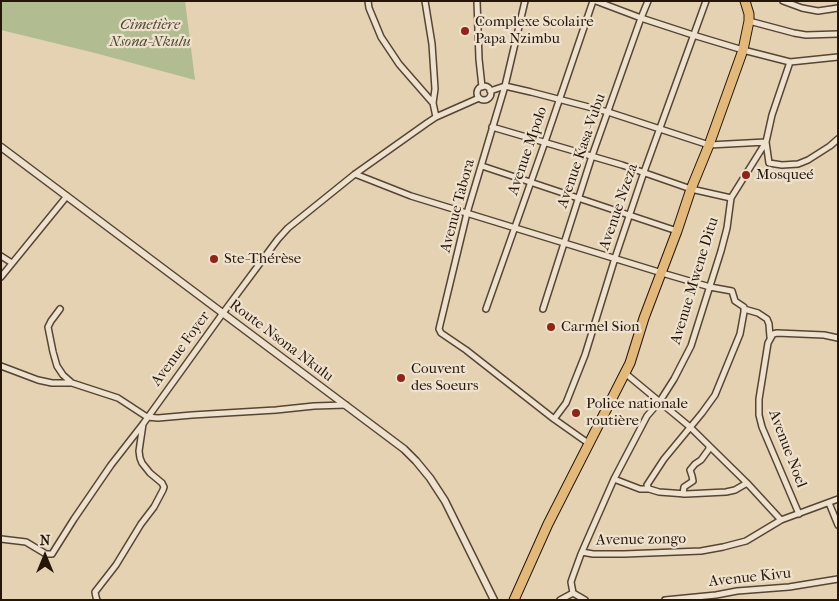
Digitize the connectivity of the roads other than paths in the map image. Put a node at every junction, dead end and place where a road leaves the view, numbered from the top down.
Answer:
1 (368, 1) edge
2 (424, 1) edge
3 (477, 1) edge
4 (525, 1) edge
5 (592, 1) edge
6 (596, 1) edge
7 (648, 1) edge
8 (706, 1) edge
9 (745, 1) edge
10 (783, 1) edge
11 (838, 8) edge
12 (640, 18) junction
13 (750, 21) junction
14 (838, 34) edge
15 (693, 35) junction
16 (742, 50) junction
17 (838, 57) edge
18 (790, 62) junction
19 (505, 86) junction
20 (482, 87) junction
21 (490, 91) junction
22 (479, 98) junction
23 (560, 99) junction
24 (433, 103) junction
25 (608, 112) junction
26 (436, 116) junction
27 (492, 127) junction
28 (659, 129) junction
29 (838, 139) edge
30 (545, 142) junction
31 (766, 142) junction
32 (708, 146) junction
33 (1, 147) edge
34 (592, 156) junction
35 (482, 166) junction
36 (644, 172) junction
37 (355, 174) junction
38 (531, 182) junction
39 (692, 189) junction
40 (67, 196) junction
41 (579, 198) junction
42 (731, 198) junction
43 (468, 213) junction
44 (630, 215) junction
45 (515, 228) junction
46 (678, 231) junction
47 (564, 243) junction
48 (1, 256) edge
49 (615, 258) junction
50 (12, 263) junction
51 (662, 273) junction
52 (1, 277) edge
53 (710, 287) junction
54 (60, 309) dead end
55 (486, 309) dead end
56 (542, 309) dead end
57 (744, 310) junction
58 (222, 313) junction
59 (770, 337) junction
60 (838, 338) edge
61 (1, 366) edge
62 (625, 373) junction
63 (72, 383) junction
64 (660, 401) junction
65 (346, 405) junction
66 (147, 417) junction
67 (554, 419) junction
68 (143, 424) junction
69 (690, 427) junction
70 (588, 443) junction
71 (709, 446) junction
72 (614, 479) junction
73 (747, 484) junction
74 (648, 486) junction
75 (683, 494) junction
76 (838, 499) edge
77 (829, 503) junction
78 (798, 514) junction
79 (781, 520) junction
80 (838, 525) edge
81 (1, 538) edge
82 (582, 552) junction
83 (838, 579) edge
84 (573, 593) junction
85 (717, 597) edge
86 (97, 600) edge
87 (494, 600) edge
88 (514, 600) edge
89 (560, 600) edge
90 (585, 600) edge
91 (665, 600) edge

1 - 24 street
2 - 24 street
3 - 20 street
4 - 19 street, Avenue Tabora
5 - 23 street, Avenue Mpolo
6 - 12 street
7 - 12 street, Avenue Kasa-Vubu
8 - 15 street, Avenue Nzeza
9 - 13 highway
10 - 11 street
12 - 15 street
12 - 25 street, Avenue Kasa-Vubu
13 - 14 street
13 - 16 highway
15 - 16 street
15 - 28 street, Avenue Nzeza
16 - 18 street
16 - 32 highway
17 - 18 street
18 - 31 street
19 - 21 street
19 - 23 street
19 - 27 street, Avenue Tabora
20 - 21 street
20 - 22 street
21 - 22 street
22 - 26 street, Avenue Foyer
23 - 25 street
23 - 30 street, Avenue Mpolo
24 - 26 street
25 - 28 street
25 - 34 street, Avenue Kasa-Vubu
26 - 37 street, Avenue Foyer
27 - 30 street, Avenue Mwene Ditu
27 - 35 street, Avenue Tabora
28 - 32 street
28 - 36 street, Avenue Nzeza
29 - 31 street
30 - 34 street, Avenue Mwene Ditu
30 - 38 street, Avenue Mpolo
31 - 32 street
31 - 42 street
32 - 39 highway
33 - 40 street, Route Nsona Nkulu
34 - 36 street, Avenue Mwene Ditu
34 - 41 street, Avenue Kasa-Vubu
35 - 38 street
35 - 43 street, Avenue Tabora
36 - 39 street, Avenue Mwene Ditu
36 - 44 street, Avenue Nzeza
37 - 43 street
37 - 58 street, Avenue Foyer
38 - 41 street
38 - 45 street, Avenue Mpolo
39 - 42 street, Avenue Mwene Ditu
39 - 46 highway
40 - 50 street
40 - 58 street, Route Nsona Nkulu
41 - 44 street
41 - 47 street, Avenue Kasa-Vubu
42 - 53 street, Avenue Mwene Ditu
43 - 45 street
43 - 67 street, Avenue Tabora
44 - 46 street
44 - 49 street, Avenue Nzeza
45 - 47 street
45 - 55 street, Avenue Mpolo
46 - 51 highway
47 - 49 street
47 - 56 street, Avenue Kasa-Vubu
48 - 50 street
49 - 51 street
49 - 67 street, Avenue Nzeza
50 - 52 street
51 - 53 street
51 - 62 highway
53 - 57 street
53 - 64 street, Avenue Mwene Ditu
54 - 63 street
57 - 59 street
57 - 69 street
58 - 65 street, Route Nsona Nkulu
58 - 66 street, Avenue Foyer
59 - 60 street
59 - 78 street, Avenue Noel
61 - 63 street
62 - 64 street
62 - 70 highway
63 - 66 street
64 - 69 street
64 - 72 street, Avenue Mwene Ditu
65 - 66 street
65 - 87 street, Route Nsona Nkulu
66 - 68 street, Avenue Foyer
67 - 70 street
68 - 81 street, Avenue Foyer
68 - 86 street
69 - 71 street
69 - 74 street
70 - 88 highway
71 - 73 street
71 - 75 street
72 - 74 street
72 - 82 street, Avenue Mwene Ditu
73 - 75 street
73 - 79 street
74 - 75 street
76 - 77 street, Avenue zongo
77 - 78 street, Avenue zongo
77 - 80 street
78 - 79 street, Avenue zongo
79 - 82 street, Avenue zongo
82 - 84 street, Avenue Mwene Ditu
83 - 85 street, Avenue Kivu
84 - 89 street
84 - 90 street
85 - 91 street, Avenue Kivu

